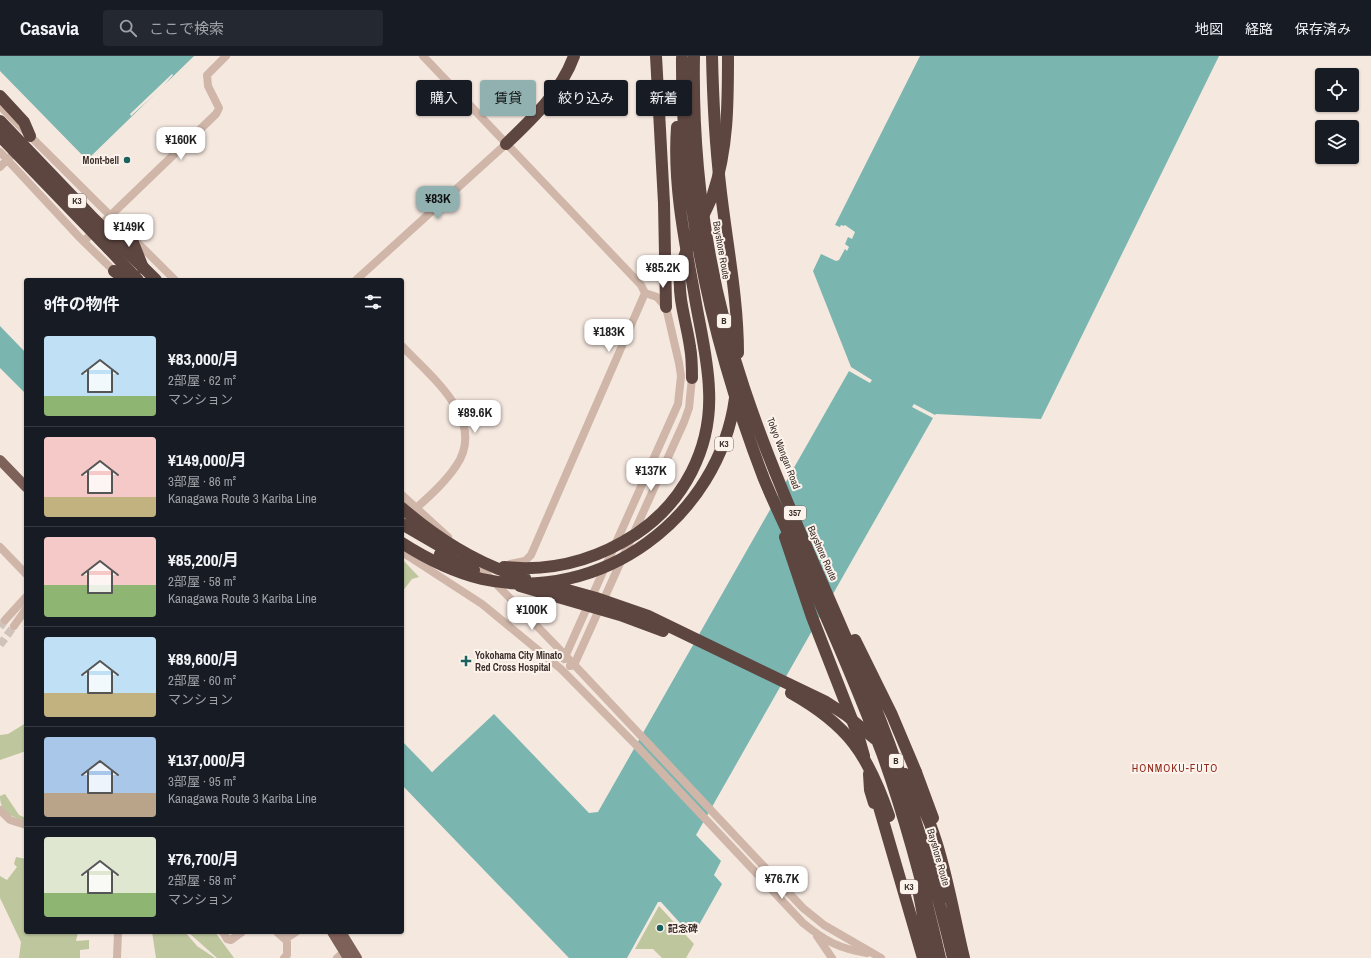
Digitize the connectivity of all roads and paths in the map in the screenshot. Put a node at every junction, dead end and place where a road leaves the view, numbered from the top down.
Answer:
1 (226, 56) edge
2 (423, 56) edge
3 (574, 56) edge
4 (656, 56) edge
5 (689, 56) edge
6 (712, 56) edge
7 (728, 56) edge
8 (0, 96) edge
9 (0, 106) edge
10 (0, 121) edge
11 (0, 136) edge
12 (30, 136) junction
13 (506, 144) junction
14 (0, 152) edge
15 (8, 160) junction
16 (0, 167) edge
17 (110, 216) junction
18 (130, 235) junction
19 (84, 241) junction
20 (109, 249) junction
21 (114, 271) joint
22 (122, 278) edge
23 (131, 278) edge
24 (146, 278) edge
25 (146, 278) edge
26 (147, 278) edge
27 (173, 278) edge
28 (358, 278) edge
29 (646, 293) junction
30 (666, 307) junction
31 (404, 348) edge
32 (692, 378) joint
33 (2, 465) edge
34 (24, 485) edge
35 (404, 497) edge
36 (774, 503) junction
37 (416, 508) junction
38 (404, 510) edge
39 (404, 519) edge
40 (404, 525) edge
41 (404, 534) edge
42 (404, 544) edge
43 (0, 547) edge
44 (404, 553) edge
45 (24, 572) edge
46 (818, 572) junction
47 (486, 574) junction
48 (24, 599) edge
49 (24, 612) edge
50 (5, 620) tunnel mouth
51 (14, 626) tunnel mouth
52 (565, 655) junction
53 (857, 656) junction
54 (574, 665) junction
55 (561, 669) junction
56 (901, 795) junction
57 (0, 810) edge
58 (24, 824) edge
59 (814, 932) junction
60 (118, 934) edge
61 (224, 934) edge
62 (239, 934) edge
63 (279, 934) edge
64 (293, 934) edge
65 (333, 934) edge
66 (342, 934) edge
67 (287, 941) junction
68 (343, 956) edge
69 (871, 956) edge
70 (117, 958) edge
71 (284, 958) edge
72 (357, 958) edge
73 (832, 958) edge
74 (882, 958) edge
75 (922, 958) edge
76 (930, 958) edge
77 (940, 958) edge
78 (944, 958) edge
79 (950, 958) edge
80 (953, 958) edge
81 (965, 958) edge
82 (970, 958) edge

1 - 17 street
2 - 13 street
3 - 13 highway
4 - 30 highway
5 - 36 highway, B, bridge
5 - 40 highway, K3, bridge
5 - 46 highway, Bayshore Route / B, bridge
5 - 53 highway, Tokyo Wangan Road / 357, bridge
5 - 56 highway, Tokyo Wangan Road / 357, bridge
6 - 42 highway, K3, bridge
7 - 32 highway, bridge
8 - 12 highway
9 - 12 street
10 - 24 highway, K3, bridge
11 - 20 highway, K3, bridge
12 - 15 street
12 - 17 street
13 - 28 street
13 - 29 street
14 - 15 street
15 - 16 street
15 - 19 street
17 - 18 street
17 - 19 street
18 - 26 highway
18 - 27 street
19 - 21 street
20 - 23 highway, K3
20 - 25 highway, K3
21 - 22 highway
29 - 30 street
29 - 47 street
30 - 52 street
31 - 37 street
32 - 54 street
33 - 34 main road
35 - 37 street
36 - 75 highway, B, bridge
36 - 77 highway, B, bridge
37 - 39 street
37 - 47 street
38 - 81 highway, bridge
41 - 76 highway, K3, bridge
43 - 45 street
44 - 55 street
46 - 80 highway, Bayshore Route / B, bridge
46 - 82 highway, B, bridge
47 - 52 street
48 - 50 street
49 - 51 street
52 - 54 street
52 - 55 street
53 - 79 highway, Tokyo Wangan Road / 357, bridge
53 - 81 highway, bridge
54 - 55 street
54 - 69 street
55 - 59 street
56 - 76 highway, bridge
56 - 78 highway, Tokyo Wangan Road / 357, bridge
57 - 58 street
59 - 69 street
59 - 73 street
60 - 70 street
61 - 62 street
63 - 67 street
64 - 67 street
65 - 68 main road
66 - 72 main road
67 - 71 street
69 - 74 street

